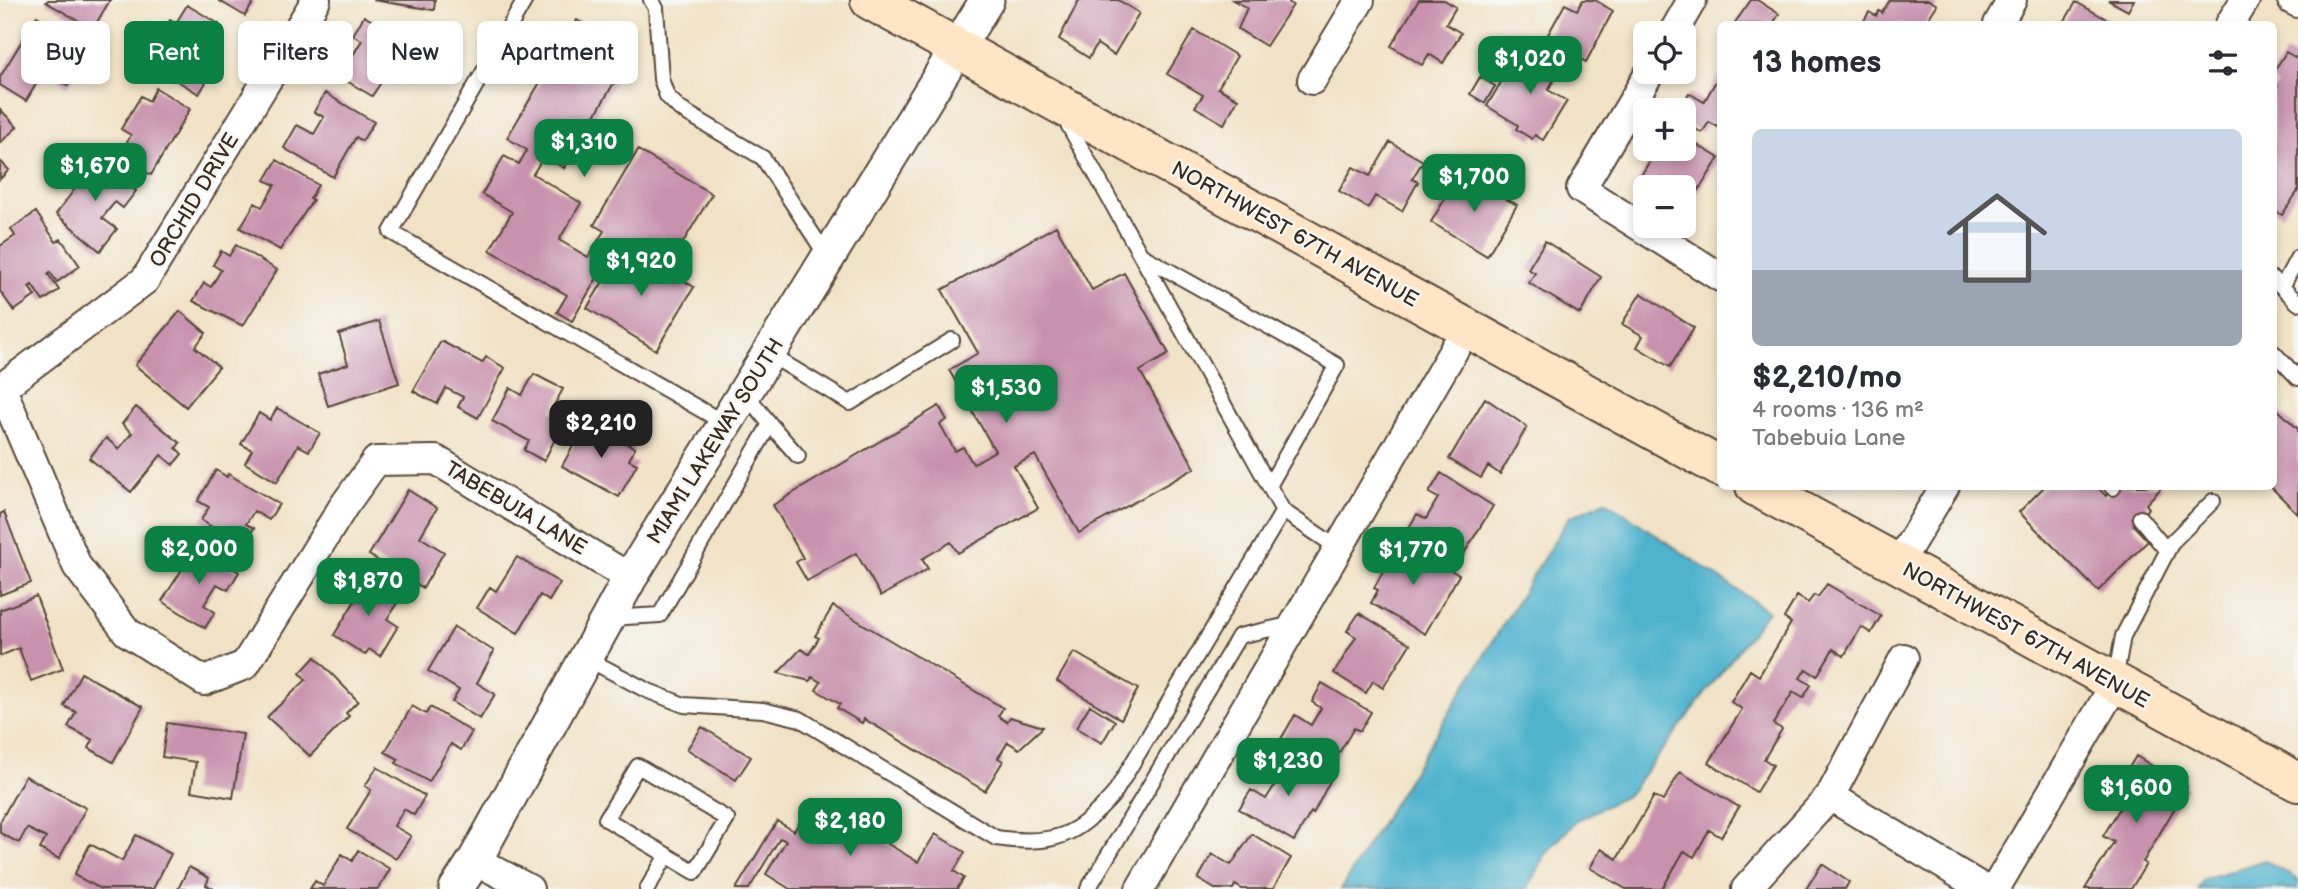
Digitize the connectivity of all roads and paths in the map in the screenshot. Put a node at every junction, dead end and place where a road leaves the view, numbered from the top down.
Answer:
1 (316, 0) edge
2 (525, 0) edge
3 (651, 0) edge
4 (870, 0) edge
5 (987, 0) edge
6 (1360, 0) edge
7 (1692, 0) edge
8 (2012, 0) edge
9 (2245, 0) edge
10 (2292, 0) edge
11 (2298, 3) edge
12 (1680, 21) edge
13 (2000, 21) edge
14 (2232, 21) edge
15 (958, 49) junction
16 (1312, 80) dead end
17 (1643, 84) edge
18 (1056, 103) junction
19 (1140, 255) junction
20 (2298, 257) edge
21 (828, 259) junction
22 (1717, 274) edge
23 (2277, 283) edge
24 (2298, 303) edge
25 (1466, 328) junction
26 (952, 340) dead end
27 (769, 354) junction
28 (2277, 356) edge
29 (2298, 378) edge
30 (1, 389) edge
31 (745, 393) junction
32 (726, 424) junction
33 (770, 424) junction
34 (798, 456) dead end
35 (1717, 465) edge
36 (1269, 486) junction
37 (1762, 490) edge
38 (1943, 490) edge
39 (2213, 501) dead end
40 (1283, 511) junction
41 (2140, 518) dead end
42 (1338, 548) junction
43 (2167, 551) junction
44 (1898, 564) junction
45 (630, 578) junction
46 (608, 618) junction
47 (1294, 624) junction
48 (586, 658) junction
49 (1904, 658) dead end
50 (2115, 684) junction
51 (2298, 782) edge
52 (1830, 796) junction
53 (667, 855) junction
54 (475, 860) junction
55 (456, 889) edge
56 (529, 889) edge
57 (647, 889) edge
58 (1088, 889) edge
59 (1140, 889) edge
60 (1746, 889) edge
61 (1984, 889) edge
62 (1995, 889) edge

1 - 30 street, ORCHID DRIVE
2 - 32 lane
3 - 21 lane
4 - 15 main road, NORTHWEST 67TH AVENUE
5 - 15 street, MIAMI LAKEWAY SOUTH
6 - 16 street
7 - 12 street
8 - 13 street
9 - 14 street
10 - 11 street
15 - 18 main road, NORTHWEST 67TH AVENUE
15 - 21 street, MIAMI LAKEWAY SOUTH
17 - 22 street
18 - 19 lane
18 - 25 main road, NORTHWEST 67TH AVENUE
19 - 36 lane
19 - 36 lane
20 - 23 lane
21 - 27 street, MIAMI LAKEWAY SOUTH
23 - 24 lane
25 - 35 main road, NORTHWEST 67TH AVENUE
25 - 42 street
26 - 27 lane
27 - 31 street, MIAMI LAKEWAY SOUTH
28 - 29 lane
30 - 45 street, TABEBUIA LANE
31 - 32 street, MIAMI LAKEWAY SOUTH
31 - 33 lane
32 - 45 street, MIAMI LAKEWAY SOUTH
33 - 34 lane
33 - 46 lane
36 - 40 lane
37 - 44 main road, NORTHWEST 67TH AVENUE
38 - 44 street
39 - 43 lane
40 - 42 lane
40 - 48 lane
41 - 43 lane
42 - 47 street
43 - 50 lane
44 - 50 main road, NORTHWEST 67TH AVENUE
45 - 46 street, MIAMI LAKEWAY SOUTH
46 - 48 street, MIAMI LAKEWAY SOUTH
47 - 58 lane
47 - 59 street
48 - 54 street, MIAMI LAKEWAY SOUTH
49 - 52 street
50 - 51 main road, NORTHWEST 67TH AVENUE
50 - 62 street
52 - 60 street
52 - 61 street
53 - 53 lane
53 - 57 lane
54 - 55 street, MIAMI LAKEWAY SOUTH
54 - 56 street

